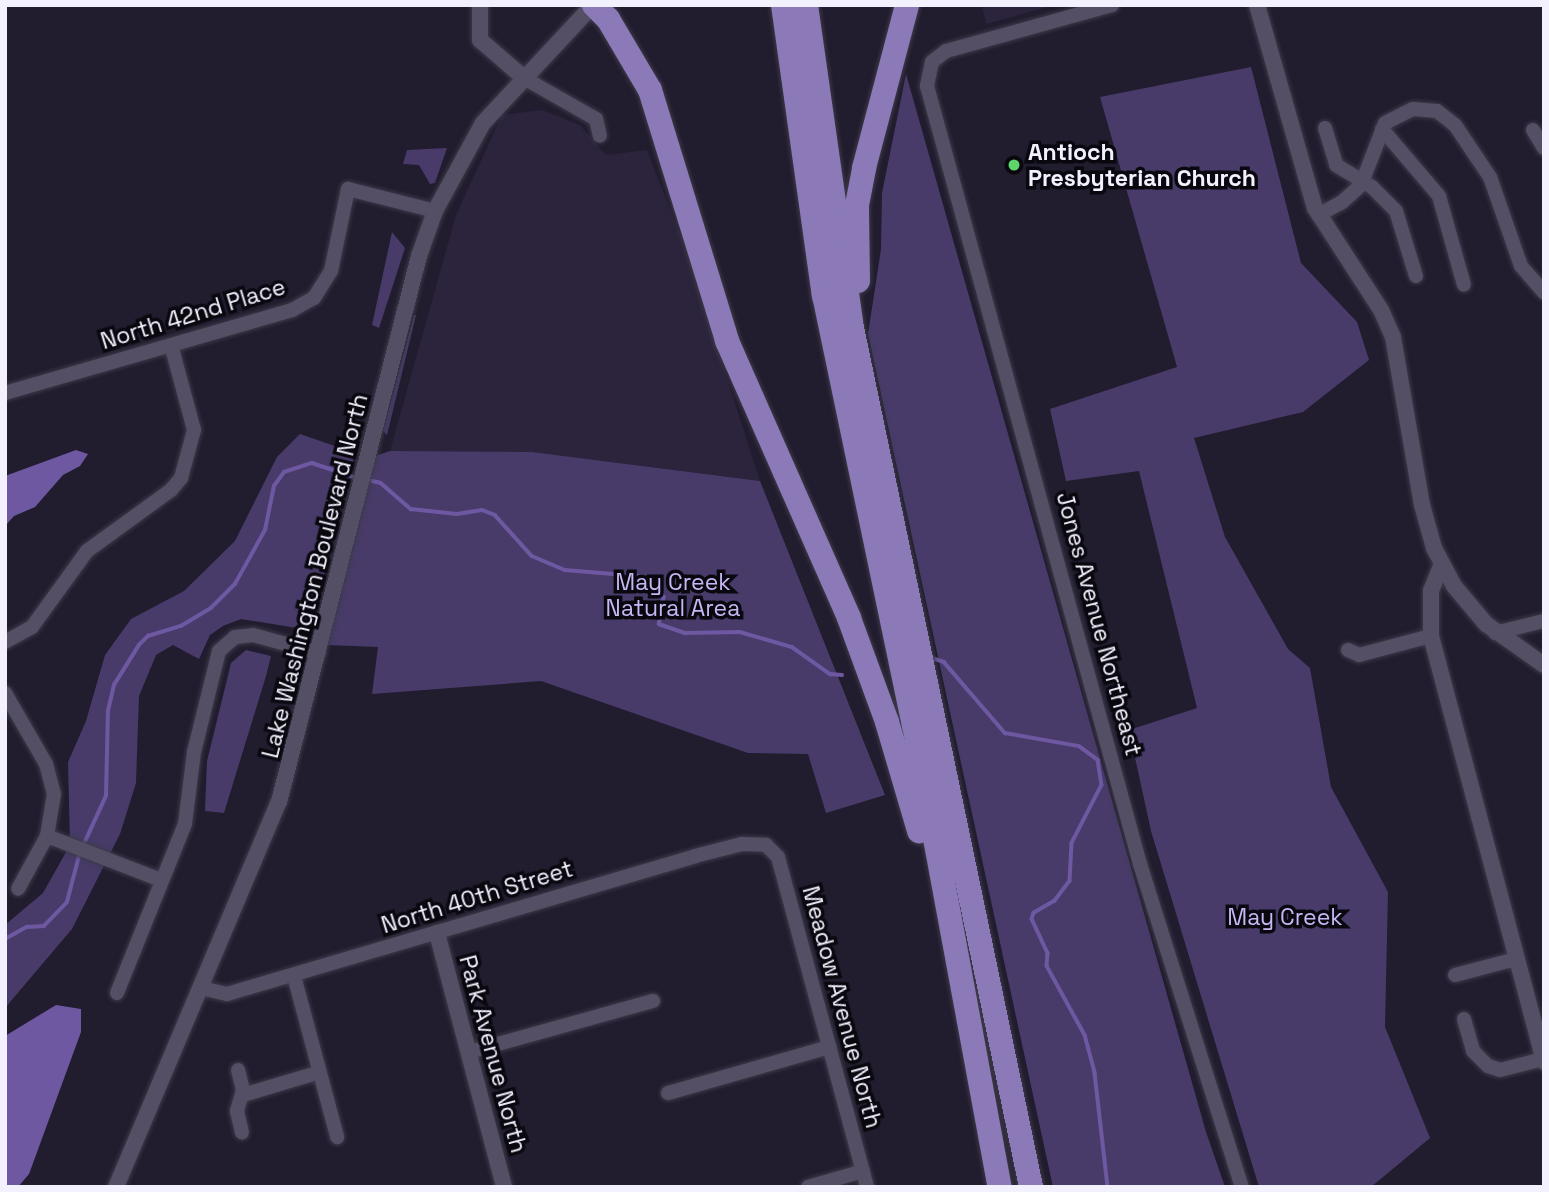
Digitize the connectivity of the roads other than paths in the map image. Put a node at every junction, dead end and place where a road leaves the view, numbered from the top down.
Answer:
1 (480, 5) edge
2 (594, 5) edge
3 (907, 5) edge
4 (1112, 5) edge
5 (1257, 5) edge
6 (791, 6) edge
7 (524, 78) junction
8 (1325, 128) dead end
9 (1382, 129) junction
10 (1533, 130) dead end
11 (600, 136) dead end
12 (1544, 148) edge
13 (1362, 181) junction
14 (435, 211) junction
15 (1318, 215) junction
16 (1416, 276) dead end
17 (1464, 285) dead end
18 (1544, 292) edge
19 (171, 345) junction
20 (5, 393) edge
21 (885, 493) junction
22 (1441, 566) junction
23 (895, 589) junction
24 (1544, 621) edge
25 (1495, 633) junction
26 (1431, 636) junction
27 (5, 642) edge
28 (1348, 650) dead end
29 (319, 653) junction
30 (1544, 665) edge
31 (5, 693) edge
32 (924, 723) junction
33 (47, 836) junction
34 (766, 845) joint
35 (161, 880) junction
36 (18, 889) dead end
37 (436, 933) junction
38 (1516, 958) junction
39 (1455, 975) dead end
40 (294, 976) junction
41 (962, 982) junction
42 (201, 988) junction
43 (117, 993) dead end
44 (653, 1001) dead end
45 (1464, 1018) dead end
46 (830, 1047) junction
47 (470, 1052) junction
48 (1543, 1060) edge
49 (238, 1070) dead end
50 (320, 1072) junction
51 (668, 1093) dead end
52 (243, 1095) junction
53 (242, 1132) dead end
54 (337, 1137) dead end
55 (863, 1171) junction
56 (116, 1187) edge
57 (504, 1187) edge
58 (808, 1187) edge
59 (867, 1187) edge
60 (1000, 1187) edge
61 (1031, 1187) edge
62 (1242, 1187) edge

1 - 7 street
2 - 7 street, Lake Washington Boulevard North
2 - 41 highway
3 - 21 highway
4 - 62 street, Jones Avenue Northeast
5 - 15 street
6 - 21 highway
6 - 23 highway
7 - 11 street
7 - 14 street, Lake Washington Boulevard North
8 - 13 street
9 - 13 street
9 - 17 street
9 - 18 street
10 - 12 street
13 - 15 street
13 - 16 street
14 - 19 street, North 42nd Place
14 - 29 street, Lake Washington Boulevard North
15 - 22 street
19 - 20 street, North 42nd Place
19 - 27 street
21 - 23 highway
22 - 25 street
22 - 26 street
23 - 32 highway
24 - 25 street
25 - 30 street
26 - 28 street
26 - 38 street
29 - 35 street
29 - 42 street, Lake Washington Boulevard North
31 - 33 street
32 - 41 highway
32 - 61 highway
33 - 35 street
33 - 36 street
34 - 37 street, North 40th Street
34 - 46 street, Meadow Avenue North
35 - 43 street
37 - 40 street, North 40th Street
37 - 47 street, Park Avenue North
38 - 39 street
38 - 48 street
40 - 42 street, North 40th Street
40 - 50 street
41 - 60 highway
42 - 56 street, Lake Washington Boulevard North
44 - 47 street
45 - 48 street
46 - 51 street
46 - 55 street, Meadow Avenue North
47 - 57 street, Park Avenue North
49 - 52 street
50 - 52 street
50 - 54 street
52 - 53 street
55 - 58 street
55 - 59 street, Meadow Avenue North

